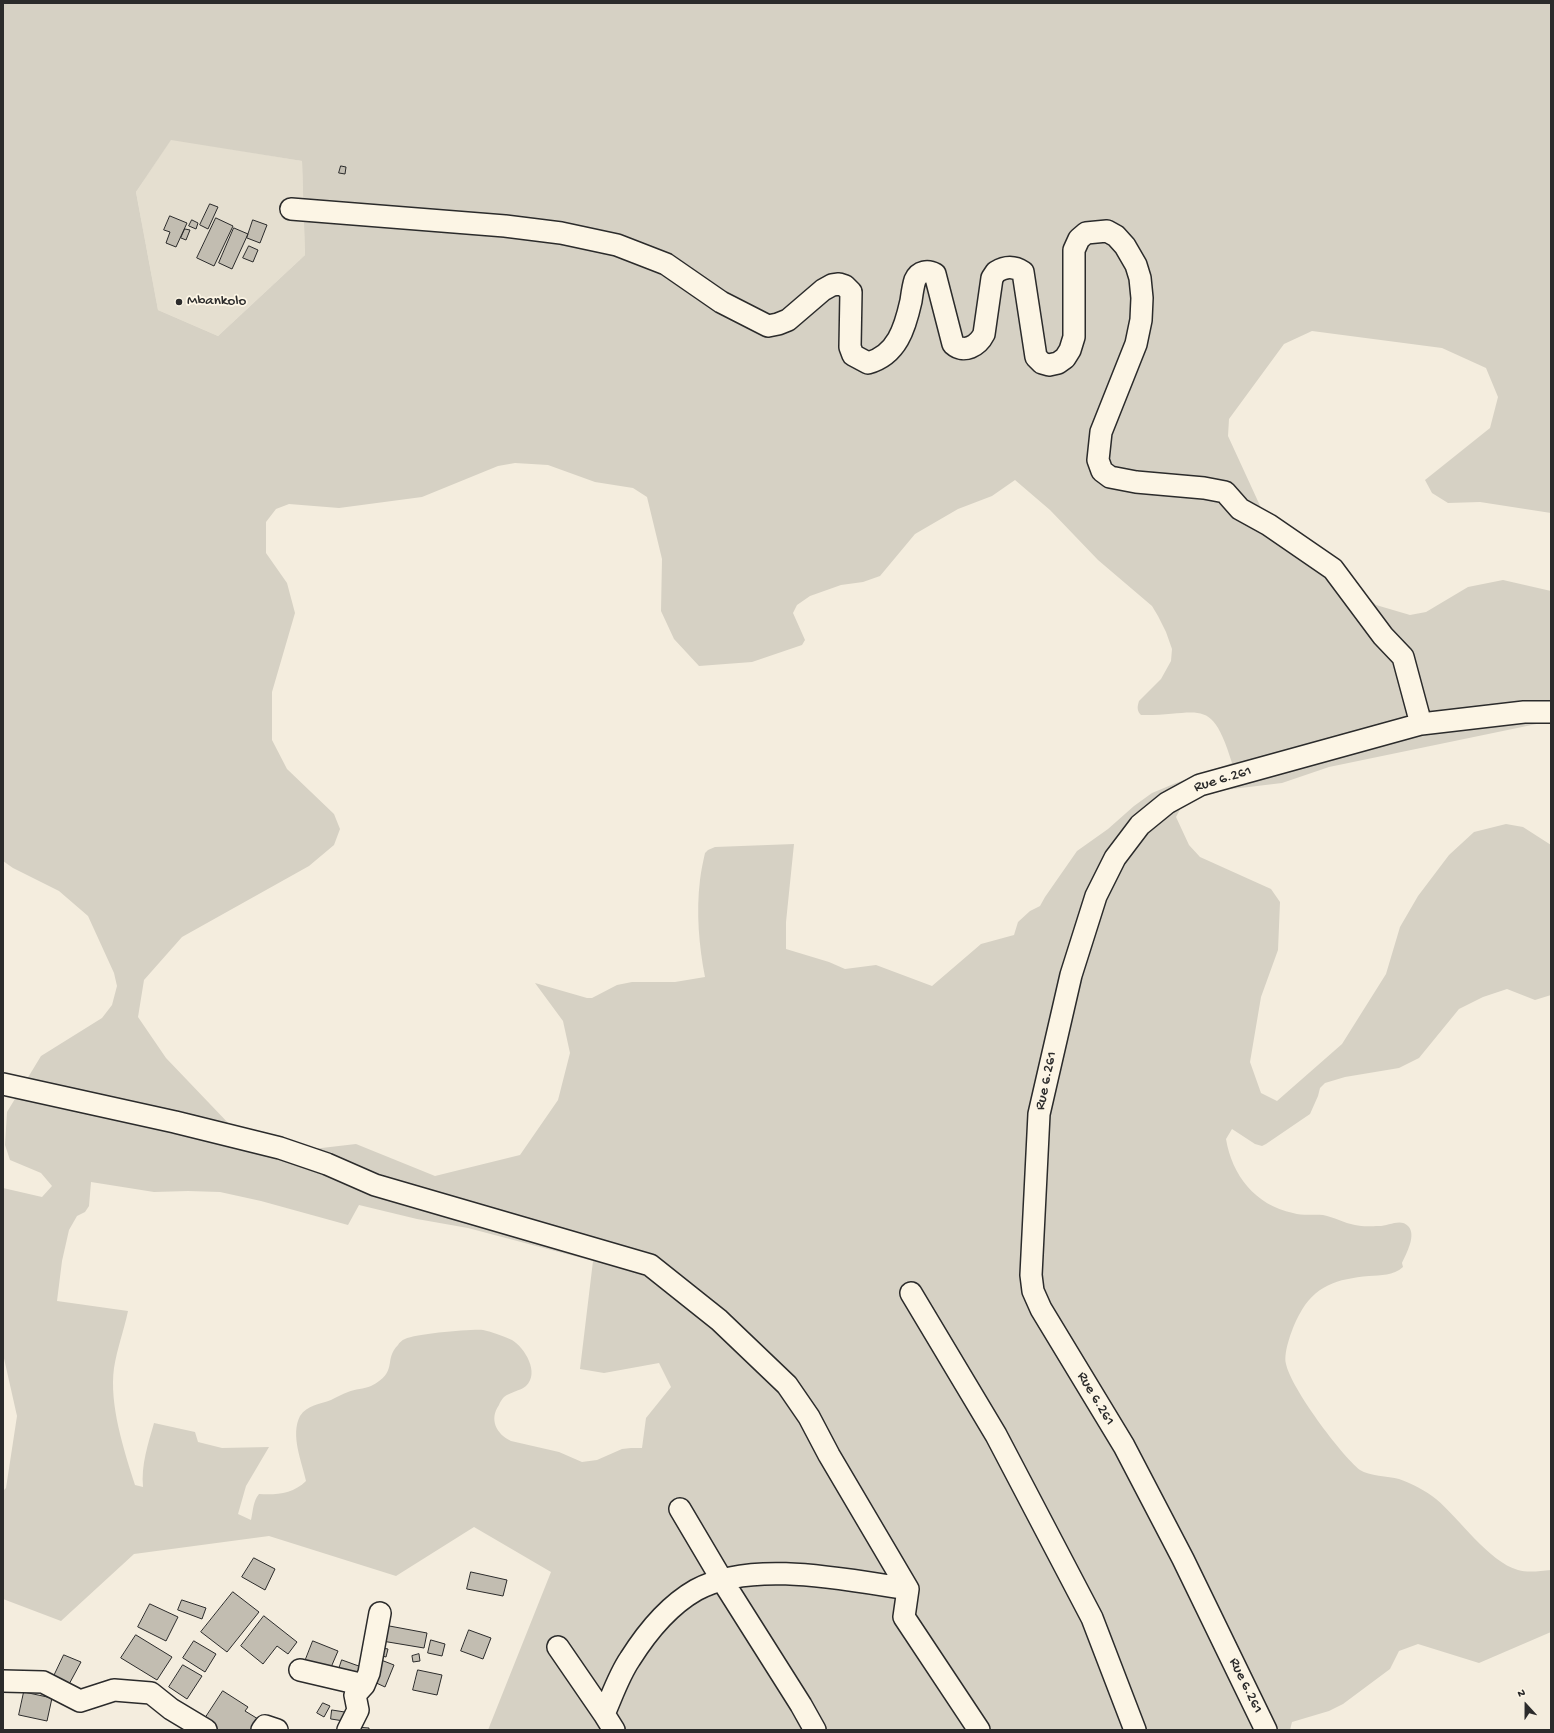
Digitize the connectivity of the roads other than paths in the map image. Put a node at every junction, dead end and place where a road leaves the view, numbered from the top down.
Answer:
1 (292, 209) dead end
2 (1551, 712) edge
3 (1421, 724) junction
4 (3, 1084) edge
5 (911, 1293) dead end
6 (680, 1509) dead end
7 (722, 1580) junction
8 (908, 1589) junction
9 (380, 1613) dead end
10 (558, 1647) dead end
11 (300, 1670) dead end
12 (3, 1681) edge
13 (364, 1685) junction
14 (609, 1722) edge
15 (206, 1730) edge
16 (262, 1730) edge
17 (277, 1730) edge
18 (348, 1730) edge
19 (815, 1730) edge
20 (979, 1730) edge
21 (1134, 1730) edge
22 (1266, 1730) edge

1 - 3 street
2 - 3 street, Rue 6.261
3 - 22 street, Rue 6.261
4 - 8 street
5 - 21 street
6 - 7 street
7 - 8 street
7 - 14 street
7 - 19 street
8 - 20 street
9 - 13 street
10 - 14 street
11 - 13 street
12 - 15 street
13 - 18 street
16 - 17 street

